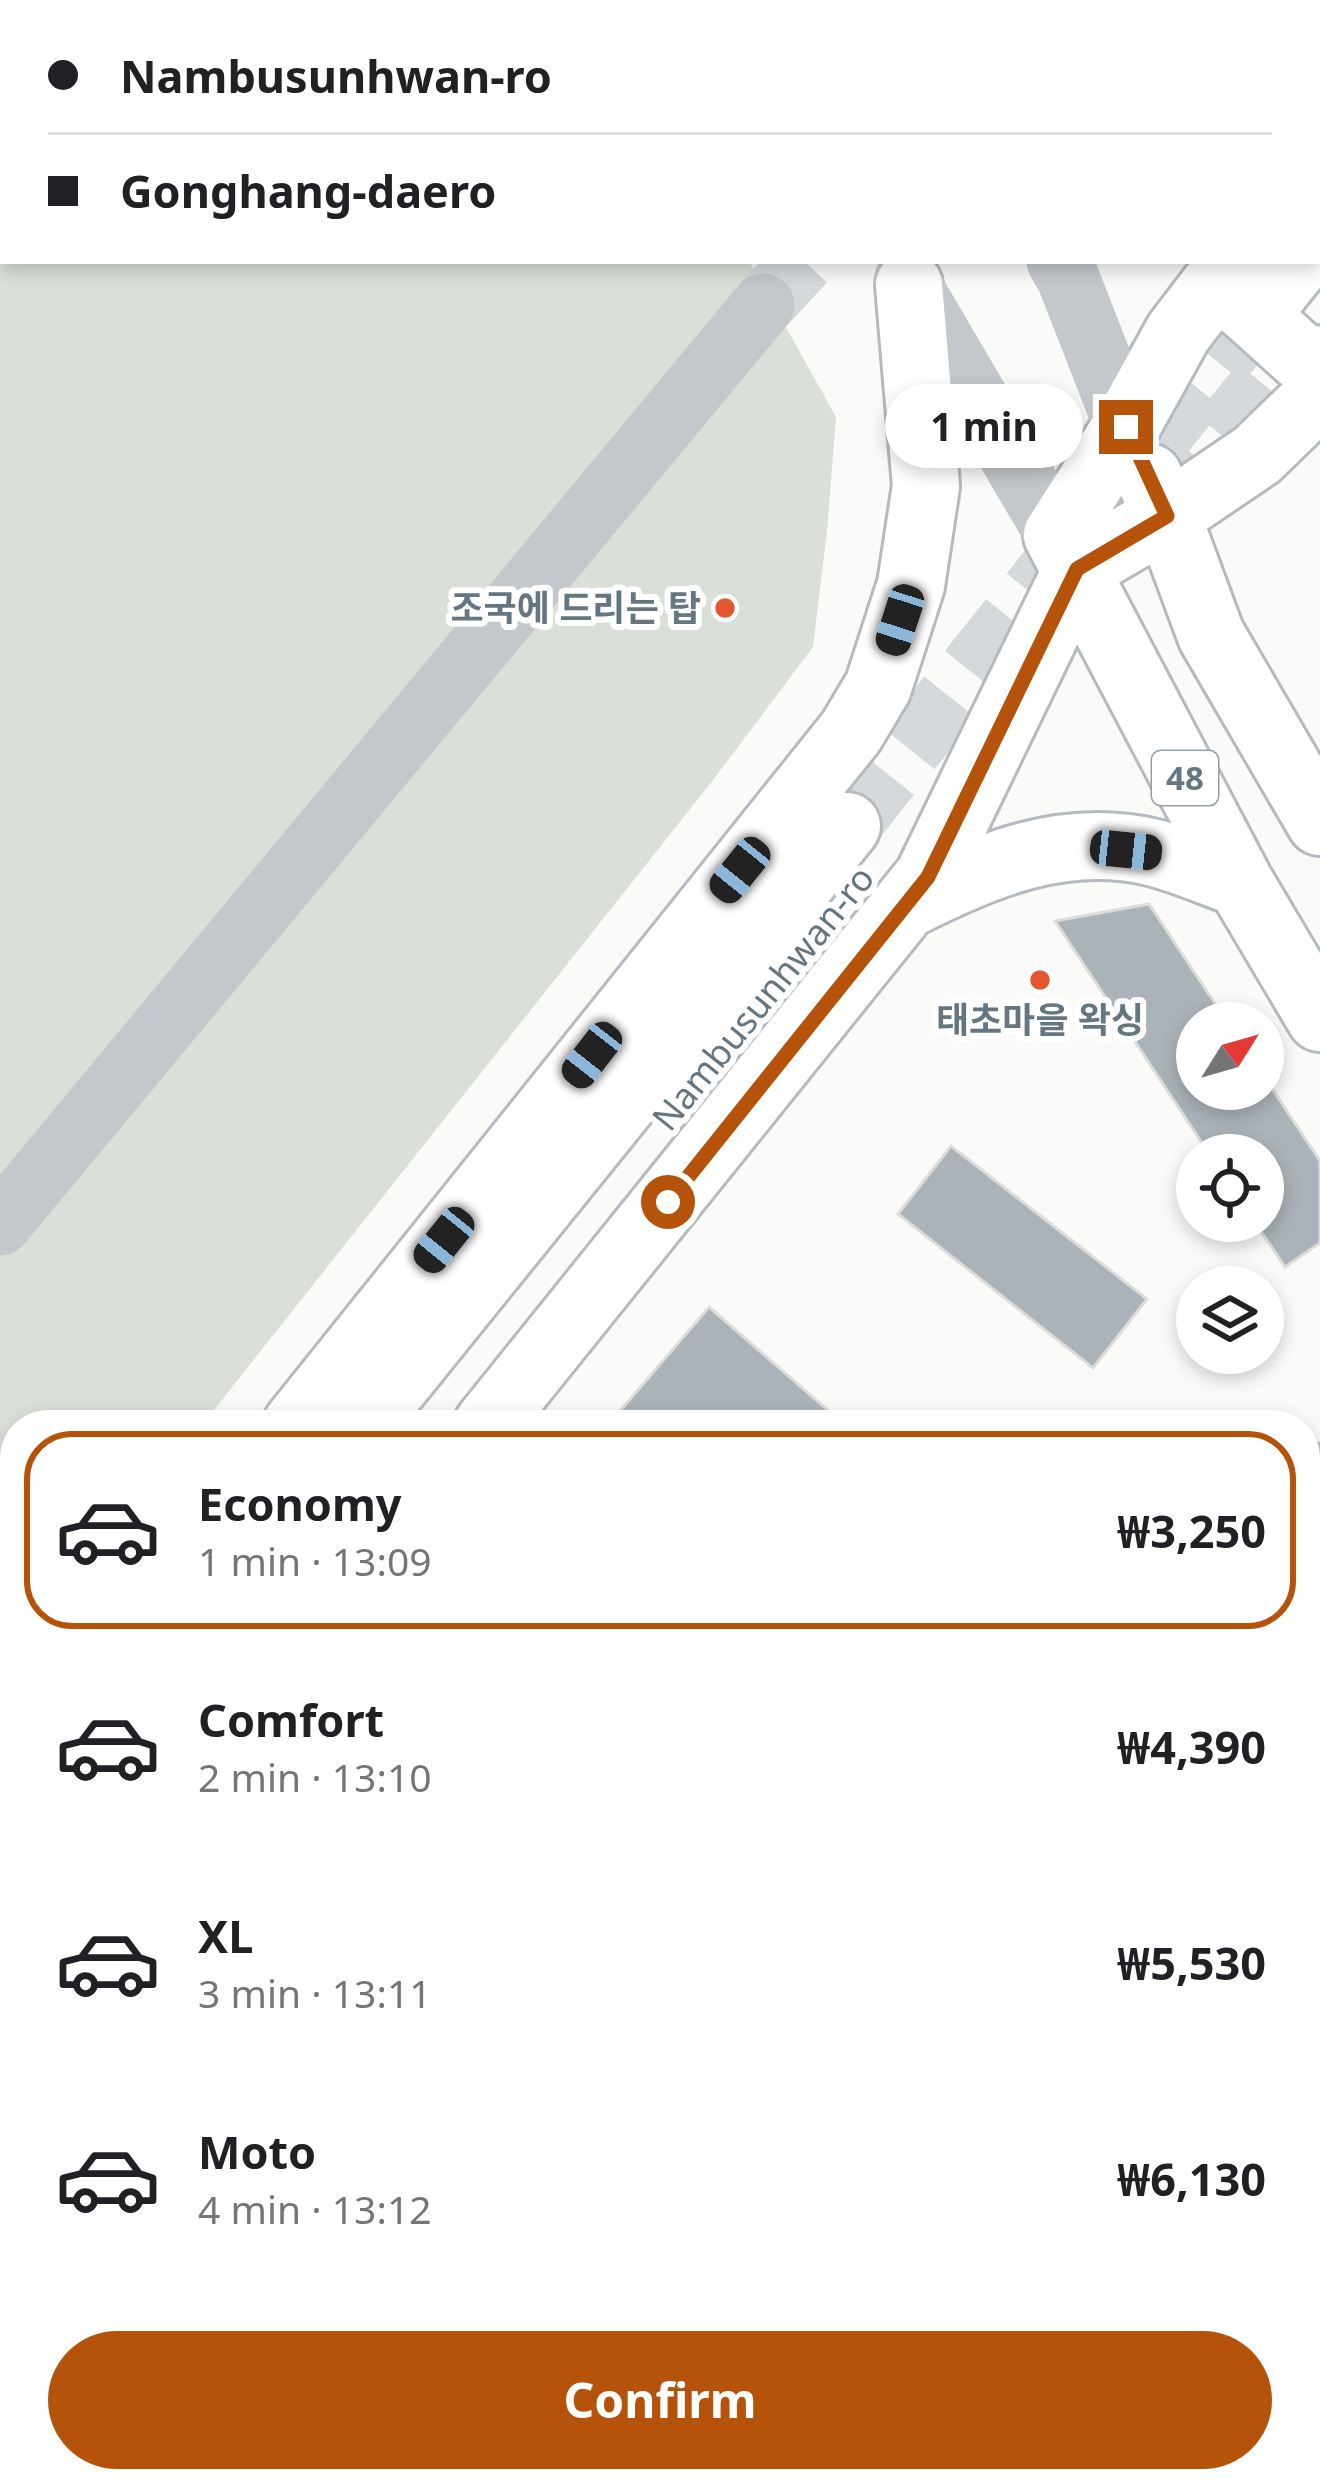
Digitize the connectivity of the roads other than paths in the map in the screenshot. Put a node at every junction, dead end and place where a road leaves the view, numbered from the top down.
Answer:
1 (1060, 264) edge
2 (903, 273) edge
3 (763, 305) tunnel mouth
4 (1286, 312) edge
5 (1126, 427) junction
6 (1167, 516) junction
7 (1067, 552) junction
8 (1298, 754) edge
9 (1320, 822) edge
10 (872, 851) junction
11 (1240, 883) junction
12 (1320, 1018) edge
13 (0, 1225) edge
14 (311, 1410) edge
15 (376, 1410) edge
16 (433, 1410) edge
17 (497, 1410) edge

1 - 5 street
2 - 7 street
2 - 10 main road
3 - 13 street
4 - 5 main road, Nambusunhwan-ro
4 - 6 main road
5 - 6 main road, 48
5 - 7 main road, Nambusunhwan-ro
6 - 7 main road
6 - 8 main road, 48
7 - 10 main road, Nambusunhwan-ro
7 - 11 main road, 48
8 - 9 main road, 48
10 - 11 main road
10 - 14 main road, Nambusunhwan-ro
10 - 15 main road, Nambusunhwan-ro
10 - 16 main road, Nambusunhwan-ro
10 - 17 main road, Nambusunhwan-ro
11 - 12 main road, 48

